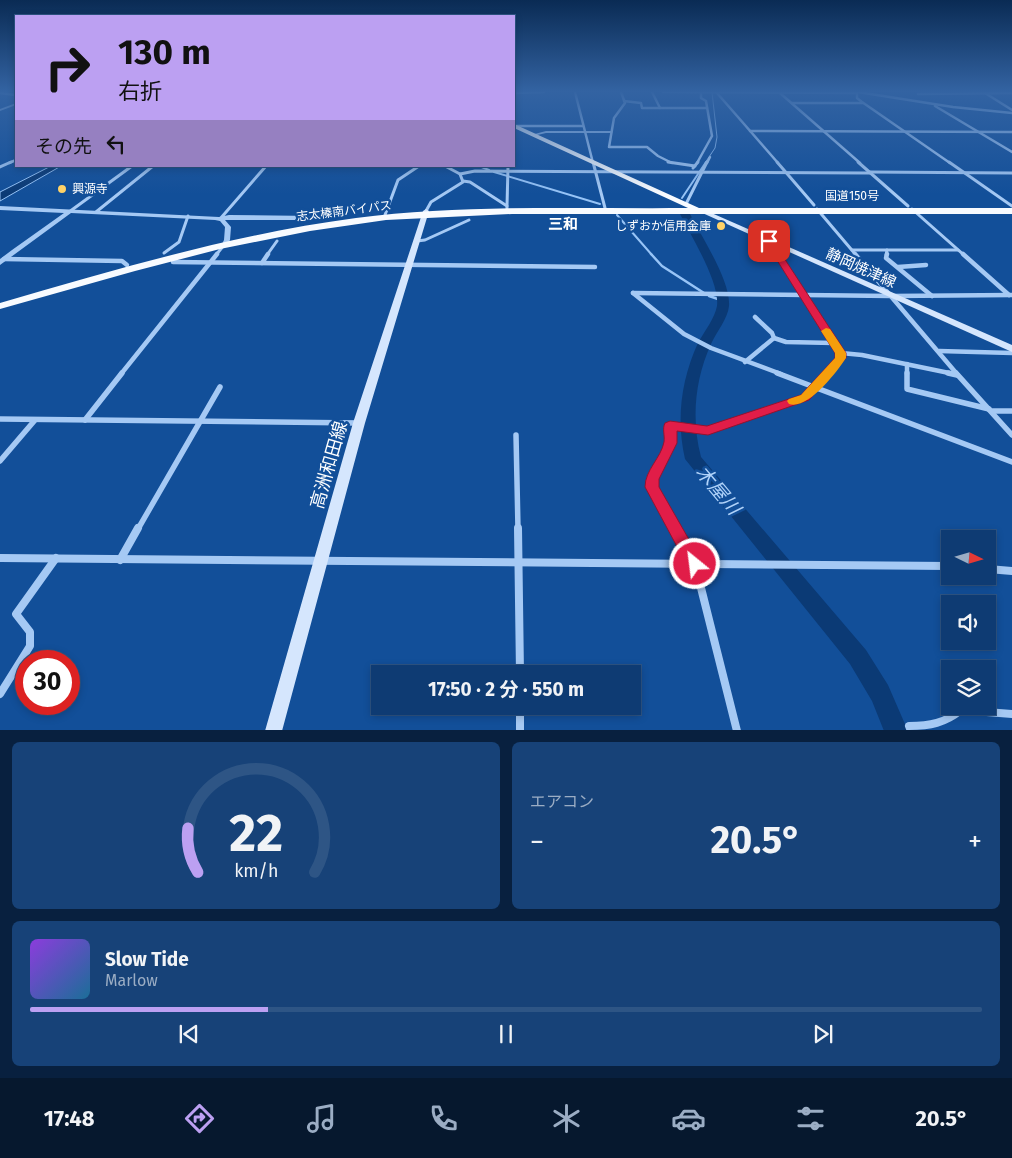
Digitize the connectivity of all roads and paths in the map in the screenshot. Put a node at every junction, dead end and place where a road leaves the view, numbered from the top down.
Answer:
1 (515, 126) edge
2 (583, 126) edge
3 (612, 126) edge
4 (710, 126) edge
5 (746, 126) edge
6 (818, 126) edge
7 (897, 126) edge
8 (968, 126) edge
9 (750, 131) junction
10 (824, 131) junction
11 (904, 131) junction
12 (586, 132) junction
13 (611, 132) junction
14 (978, 132) junction
15 (1012, 132) edge
16 (533, 135) junction
17 (1012, 152) edge
18 (710, 157) dead end
19 (15, 160) edge
20 (592, 161) junction
21 (695, 166) junction
22 (0, 167) edge
23 (131, 167) edge
24 (152, 167) edge
25 (265, 167) edge
26 (418, 167) edge
27 (447, 167) edge
28 (508, 167) edge
29 (508, 171) junction
30 (595, 171) junction
31 (614, 171) junction
32 (691, 172) junction
33 (704, 172) junction
34 (785, 172) junction
35 (870, 172) junction
36 (964, 172) junction
37 (1012, 173) edge
38 (460, 174) junction
39 (463, 181) junction
40 (693, 207) junction
41 (815, 207) junction
42 (910, 207) junction
43 (0, 208) edge
44 (507, 208) junction
45 (605, 208) junction
46 (1012, 208) edge
47 (69, 212) junction
48 (96, 212) junction
49 (426, 213) junction
50 (385, 215) junction
51 (188, 216) junction
52 (314, 218) dead end
53 (220, 219) junction
54 (468, 220) dead end
55 (277, 241) dead end
56 (416, 241) junction
57 (769, 241) junction
58 (226, 242) junction
59 (852, 250) junction
60 (887, 250) junction
61 (958, 250) junction
62 (164, 253) dead end
63 (2, 261) edge
64 (173, 262) dead end
65 (211, 262) junction
66 (262, 263) junction
67 (127, 265) junction
68 (409, 265) junction
69 (926, 265) dead end
70 (898, 267) junction
71 (594, 268) dead end
72 (803, 294) junction
73 (891, 296) junction
74 (932, 296) junction
75 (1011, 296) edge
76 (0, 300) edge
77 (0, 306) edge
78 (755, 317) dead end
79 (774, 338) junction
80 (834, 343) junction
81 (939, 351) junction
82 (1012, 351) edge
83 (841, 353) junction
84 (745, 362) junction
85 (907, 364) junction
86 (958, 375) junction
87 (220, 387) dead end
88 (816, 387) junction
89 (991, 410) junction
90 (1012, 411) edge
91 (0, 419) edge
92 (35, 420) junction
93 (85, 420) junction
94 (199, 421) junction
95 (359, 423) junction
96 (516, 435) dead end
97 (1012, 435) edge
98 (0, 461) edge
99 (1012, 462) edge
100 (0, 558) edge
101 (56, 558) junction
102 (120, 560) junction
103 (320, 562) junction
104 (519, 563) junction
105 (695, 564) junction
106 (941, 566) edge
107 (996, 570) edge
108 (1012, 571) edge
109 (520, 665) edge
110 (0, 694) edge
111 (1012, 714) edge
112 (520, 715) edge
113 (273, 730) edge
114 (520, 730) edge
115 (736, 730) edge
116 (911, 730) edge

1 - 16 highway, 国道150号
2 - 12 street
3 - 13 street
4 - 21 street
5 - 9 street
6 - 10 street
7 - 11 street
8 - 14 street
9 - 10 street
9 - 34 street
10 - 11 street
10 - 35 street
11 - 14 street
11 - 36 street
12 - 13 street
12 - 16 street
12 - 20 street
13 - 21 street
14 - 15 street
14 - 17 street
16 - 20 highway, 国道150号
18 - 33 street
19 - 22 street
20 - 30 street
20 - 31 highway, 国道150号
21 - 32 street
23 - 47 street
24 - 48 street
25 - 53 street
26 - 50 street
27 - 38 street
28 - 29 street
29 - 30 street
29 - 38 street
29 - 44 street
30 - 31 street
30 - 45 street
31 - 32 street
31 - 40 highway, 国道150号
32 - 33 street
33 - 34 street
33 - 40 street
34 - 35 street
34 - 41 street
35 - 36 street
35 - 42 street
36 - 37 street
36 - 46 street
38 - 39 street
39 - 44 street
39 - 49 street
40 - 41 highway, 国道150号
40 - 45 highway, 志太榛南バイパス
40 - 49 highway, 志太榛南バイパス
40 - 57 main road, 静岡焼津線
41 - 42 highway, 国道150号
41 - 59 street
42 - 46 highway, 国道150号
42 - 61 street
43 - 47 street
44 - 45 highway, 志太榛南バイパス
44 - 49 highway, 志太榛南バイパス
47 - 48 street
47 - 63 street
48 - 51 street
49 - 50 highway, 志太榛南バイパス
49 - 56 main road, 高洲和田線
49 - 58 highway, 志太榛南バイパス
50 - 58 highway, 志太榛南バイパス
51 - 53 street
51 - 62 street
52 - 53 street
53 - 58 street
54 - 56 street
55 - 66 street
56 - 68 main road, 高洲和田線
57 - 72 street
57 - 73 main road, 静岡焼津線
58 - 65 street
58 - 67 highway, 志太榛南バイパス
58 - 77 highway, 志太榛南バイパス
59 - 60 street
59 - 73 street
60 - 61 street
60 - 70 street
61 - 75 street
63 - 67 street
64 - 65 street
65 - 66 street
65 - 93 street
66 - 68 street
67 - 76 highway, 志太榛南バイパス
68 - 71 street
68 - 95 main road, 高洲和田線
69 - 70 street
70 - 74 street
72 - 73 street
72 - 80 street
72 - 84 street
73 - 74 street
73 - 81 street
73 - 82 main road, 静岡焼津線
74 - 75 street
78 - 79 street
79 - 80 street
79 - 84 street
80 - 83 street
81 - 82 street
81 - 86 street
83 - 85 street
83 - 88 street
84 - 88 street
85 - 86 street
85 - 89 street
86 - 89 street
87 - 94 street
88 - 99 street
88 - 105 street
89 - 90 street
89 - 97 street
91 - 92 street
92 - 93 street
92 - 98 street
93 - 94 street
94 - 95 street
94 - 102 street
95 - 103 main road, 高洲和田線
96 - 104 street
100 - 101 street
101 - 102 street
101 - 110 street
102 - 103 street
103 - 104 street
103 - 113 main road, 高洲和田線
104 - 105 street
104 - 109 street
105 - 106 street
105 - 115 street
107 - 108 street
111 - 116 street
112 - 114 street

